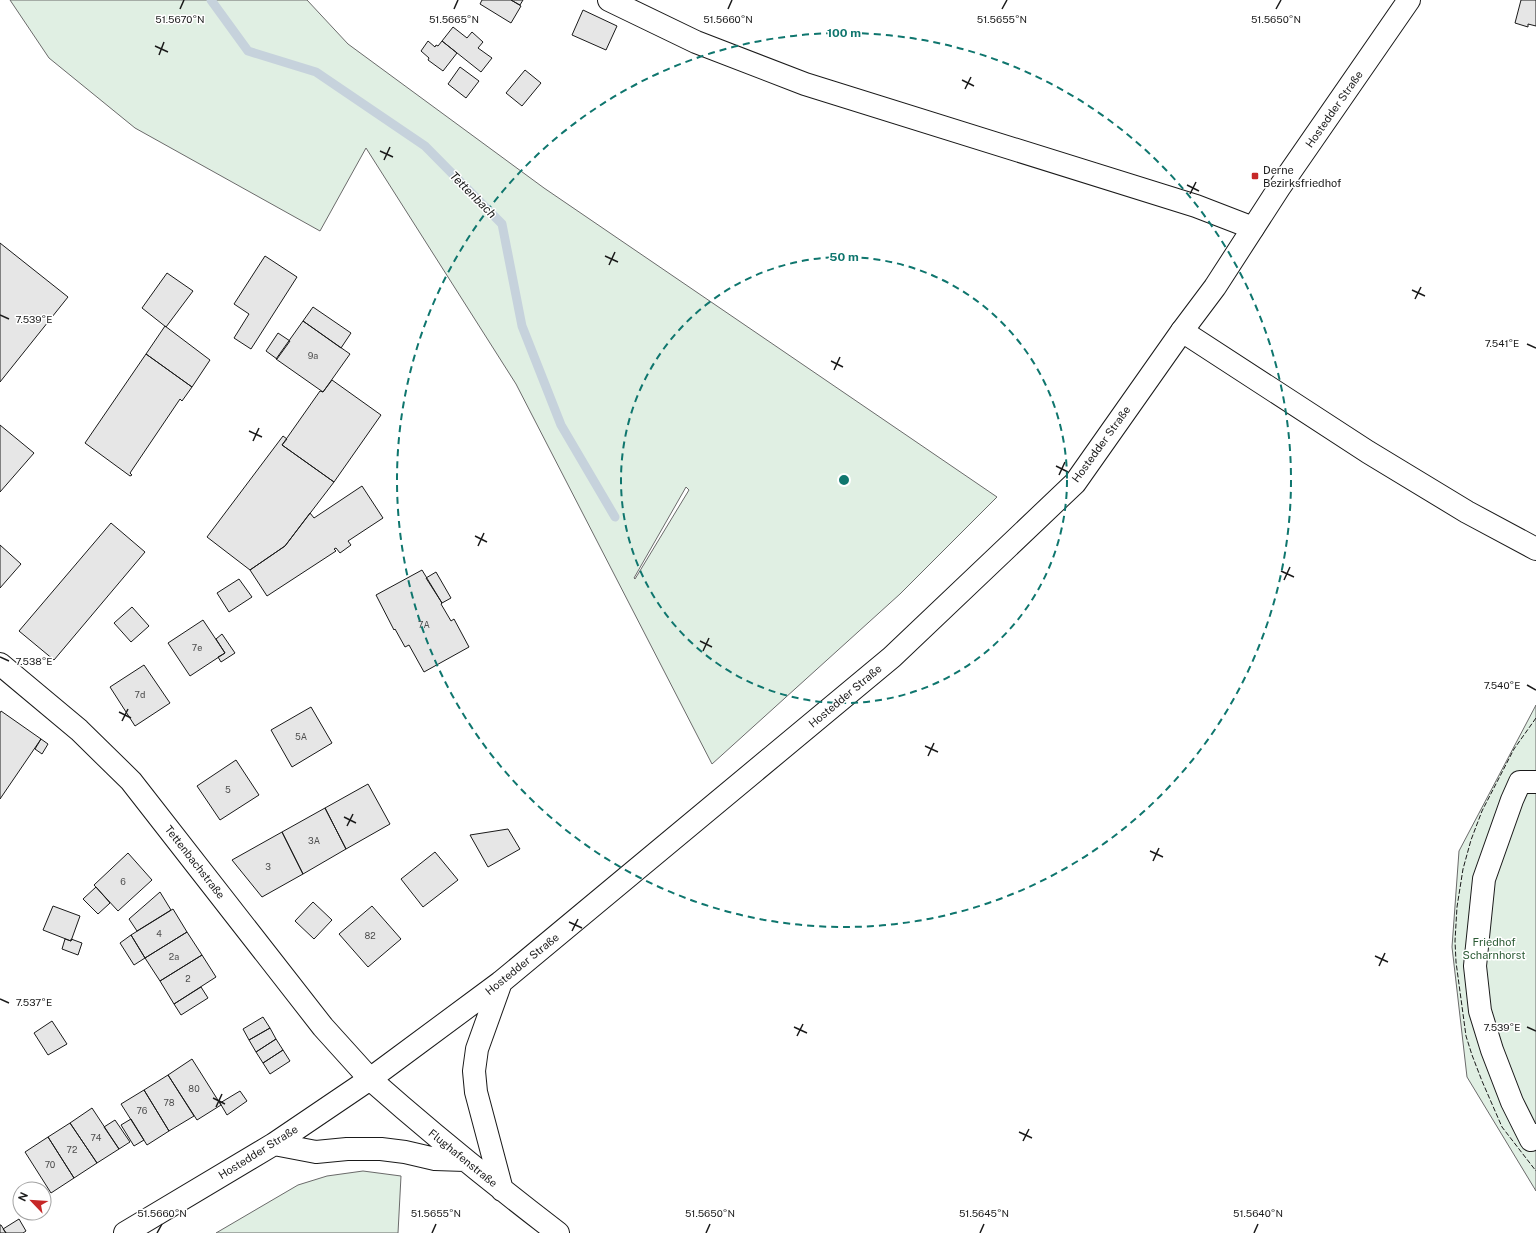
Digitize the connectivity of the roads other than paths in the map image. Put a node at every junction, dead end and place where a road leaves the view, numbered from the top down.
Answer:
1 (608, 0) edge
2 (1409, 0) edge
3 (1253, 228) junction
4 (1182, 331) junction
5 (1536, 549) edge
6 (0, 664) edge
7 (1536, 782) edge
8 (501, 982) junction
9 (370, 1079) junction
10 (1536, 1135) edge
11 (274, 1144) junction
12 (465, 1160) junction
13 (502, 1190) junction
14 (125, 1233) edge
15 (558, 1233) edge

1 - 3 main road
2 - 3 main road, Hostedder Straße
3 - 4 main road, Hostedder Straße
4 - 5 main road
4 - 8 main road, Hostedder Straße
6 - 9 main road, Tettenbachstraße
7 - 10 main road
8 - 9 main road, Hostedder Straße
8 - 13 main road
9 - 11 main road, Hostedder Straße
9 - 12 main road, Flughafenstraße
11 - 12 main road
11 - 14 main road, Hostedder Straße
12 - 13 main road, Flughafenstraße
13 - 15 main road, Flughafenstraße

